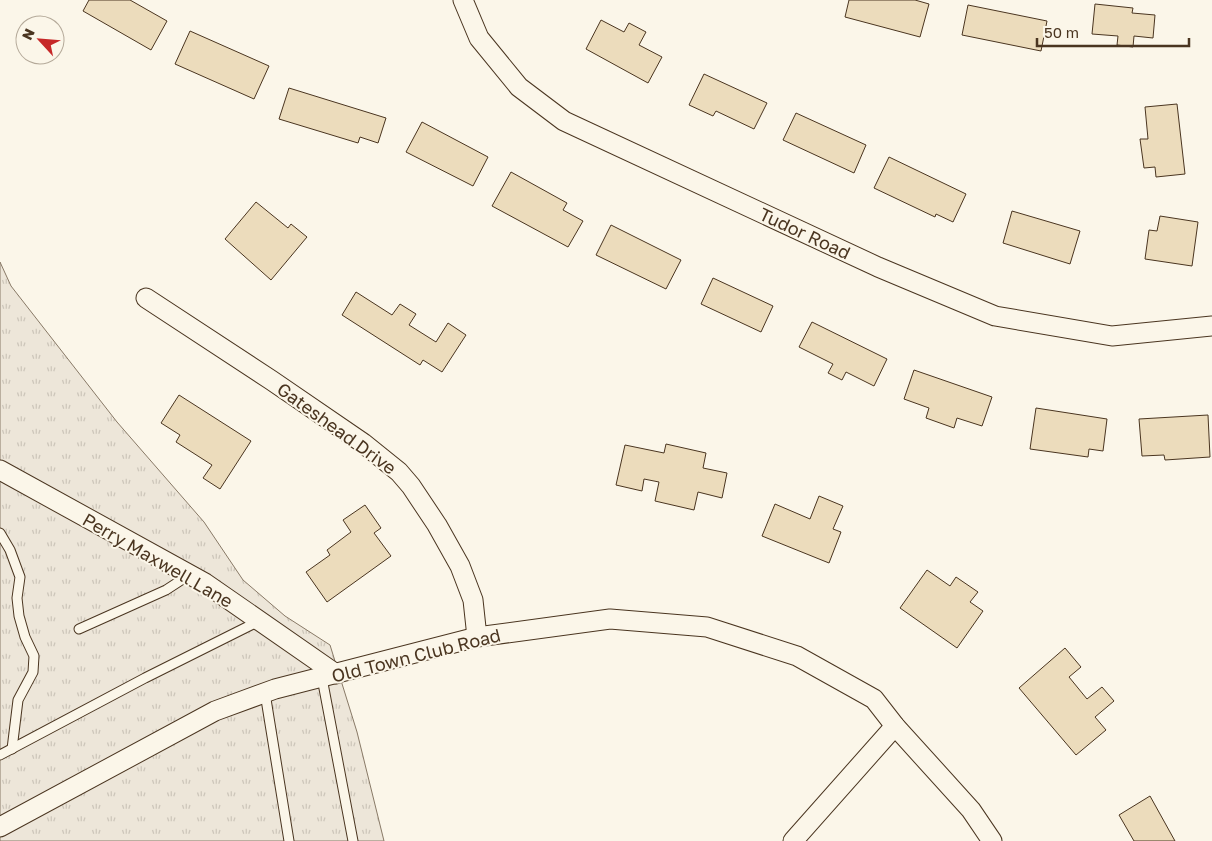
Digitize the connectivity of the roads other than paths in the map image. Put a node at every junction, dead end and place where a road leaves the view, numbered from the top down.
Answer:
1 (463, 0) edge
2 (146, 298) dead end
3 (1212, 326) edge
4 (0, 470) edge
5 (0, 533) edge
6 (189, 574) junction
7 (259, 621) junction
8 (79, 629) dead end
9 (477, 637) junction
10 (329, 676) junction
11 (265, 693) junction
12 (896, 726) junction
13 (12, 749) junction
14 (0, 755) edge
15 (0, 827) edge
16 (289, 841) edge
17 (353, 841) edge
18 (793, 841) edge
19 (992, 841) edge

1 - 3 street, Tudor Road
2 - 9 street, Gateshead Drive
4 - 6 street, Perry Maxwell Lane
5 - 13 lane
6 - 7 street, Perry Maxwell Lane
6 - 8 lane
7 - 10 street, Perry Maxwell Lane
7 - 13 lane
9 - 10 street, Old Town Club Road
9 - 12 street, Old Town Club Road
10 - 11 street, Old Town Club Road
10 - 17 lane
11 - 15 street, Old Town Club Road
11 - 16 lane
12 - 18 street
12 - 19 street, Old Town Club Road
13 - 14 lane

